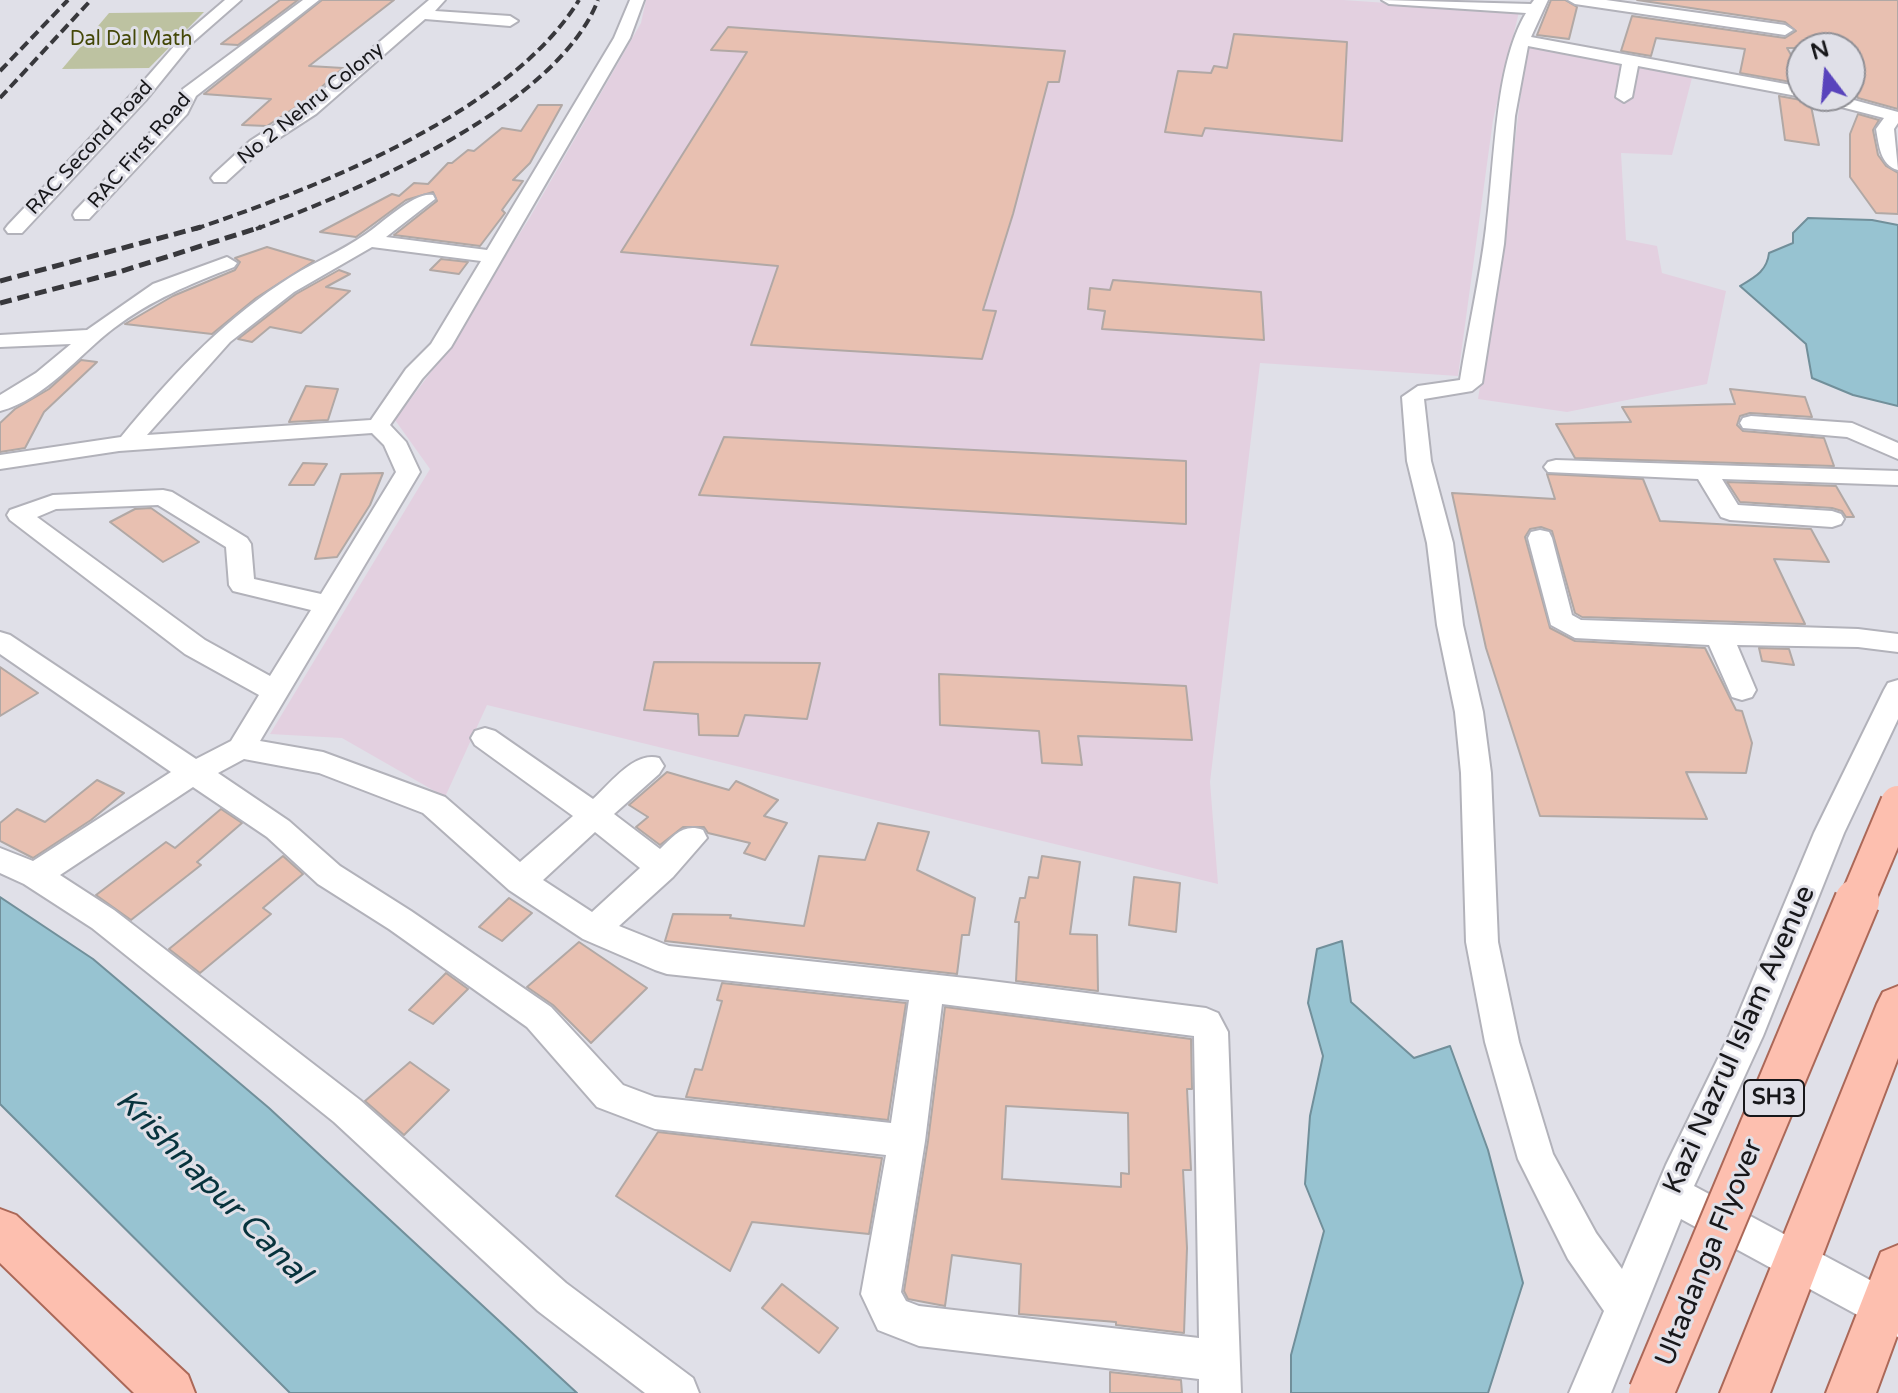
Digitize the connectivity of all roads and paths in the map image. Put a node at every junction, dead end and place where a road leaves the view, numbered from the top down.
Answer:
1 (234, 0) edge
2 (312, 0) edge
3 (438, 0) edge
4 (637, 0) edge
5 (1389, 0) edge
6 (1575, 0) edge
7 (1406, 1) edge
8 (1624, 2) edge
9 (1537, 5) edge
10 (1691, 8) edge
11 (421, 14) junction
12 (510, 21) dead end
13 (1785, 30) dead end
14 (1521, 40) junction
15 (1631, 60) junction
16 (1786, 89) edge
17 (1624, 97) dead end
18 (1866, 98) edge
19 (1879, 100) dead end
20 (318, 103) junction
21 (341, 105) dead end
22 (1866, 109) edge
23 (1896, 117) edge
24 (1898, 165) edge
25 (220, 178) dead end
26 (426, 199) dead end
27 (82, 215) dead end
28 (15, 229) dead end
29 (369, 241) junction
30 (493, 257) junction
31 (227, 263) dead end
32 (92, 336) junction
33 (0, 341) edge
34 (44, 378) junction
35 (0, 383) edge
36 (0, 404) edge
37 (1751, 423) dead end
38 (378, 426) junction
39 (127, 444) junction
40 (1898, 452) edge
41 (0, 462) edge
42 (1556, 467) dead end
43 (1705, 471) junction
44 (1898, 478) edge
45 (1832, 519) dead end
46 (1540, 538) dead end
47 (329, 605) junction
48 (1719, 636) junction
49 (0, 641) edge
50 (1898, 643) edge
51 (1742, 690) dead end
52 (1898, 690) edge
53 (276, 692) junction
54 (485, 738) dead end
55 (241, 748) junction
56 (649, 766) dead end
57 (192, 773) junction
58 (1898, 803) edge
59 (594, 815) junction
60 (692, 838) dead end
61 (0, 860) edge
62 (662, 868) junction
63 (35, 875) junction
64 (520, 881) junction
65 (594, 930) junction
66 (927, 988) junction
67 (1898, 1004) edge
68 (907, 1141) junction
69 (1672, 1194) junction
70 (0, 1231) edge
71 (1797, 1261) junction
72 (1893, 1298) edge
73 (1625, 1307) junction
74 (1220, 1377) edge
75 (170, 1393) edge
76 (678, 1393) edge
77 (1590, 1393) edge
78 (1651, 1393) edge
79 (1745, 1393) edge
80 (1851, 1393) edge

1 - 28 street, RAC Second Road
2 - 27 street, RAC First Road
3 - 11 street, No 2 Nehru Colony
4 - 30 street
5 - 7 street
6 - 8 street
7 - 9 street
8 - 10 street
9 - 14 street
10 - 13 street
11 - 12 street
11 - 20 street, No 2 Nehru Colony
14 - 15 street
14 - 73 street
15 - 16 street
15 - 17 street
18 - 19 street
20 - 21 street
20 - 25 street, No 2 Nehru Colony
22 - 23 street
23 - 24 street
26 - 29 street
29 - 30 street
29 - 39 street
30 - 38 street
31 - 32 street
32 - 33 street
32 - 34 street
34 - 35 street
34 - 36 street
37 - 40 street
38 - 39 street
38 - 47 street
39 - 41 street
42 - 43 street
43 - 44 street
43 - 45 street
46 - 48 street
47 - 53 street
47 - 53 street
48 - 50 street
48 - 51 street
49 - 57 street
52 - 69 street, Kazi Nazrul Islam Avenue
53 - 55 street
54 - 59 street
55 - 57 street
55 - 64 street
56 - 59 street
57 - 63 street
57 - 68 street
58 - 78 main road, Ultadanga Flyover / SH3, bridge
59 - 62 street
59 - 64 street
60 - 62 street
61 - 63 street
62 - 65 street
63 - 76 street
64 - 65 street
65 - 66 street
66 - 68 street
66 - 74 street
67 - 71 main road
68 - 74 street
69 - 71 street
69 - 73 street, Kazi Nazrul Islam Avenue
70 - 75 main road
71 - 72 street
71 - 79 main road
72 - 80 main road
73 - 77 street, Kazi Nazrul Islam Avenue

